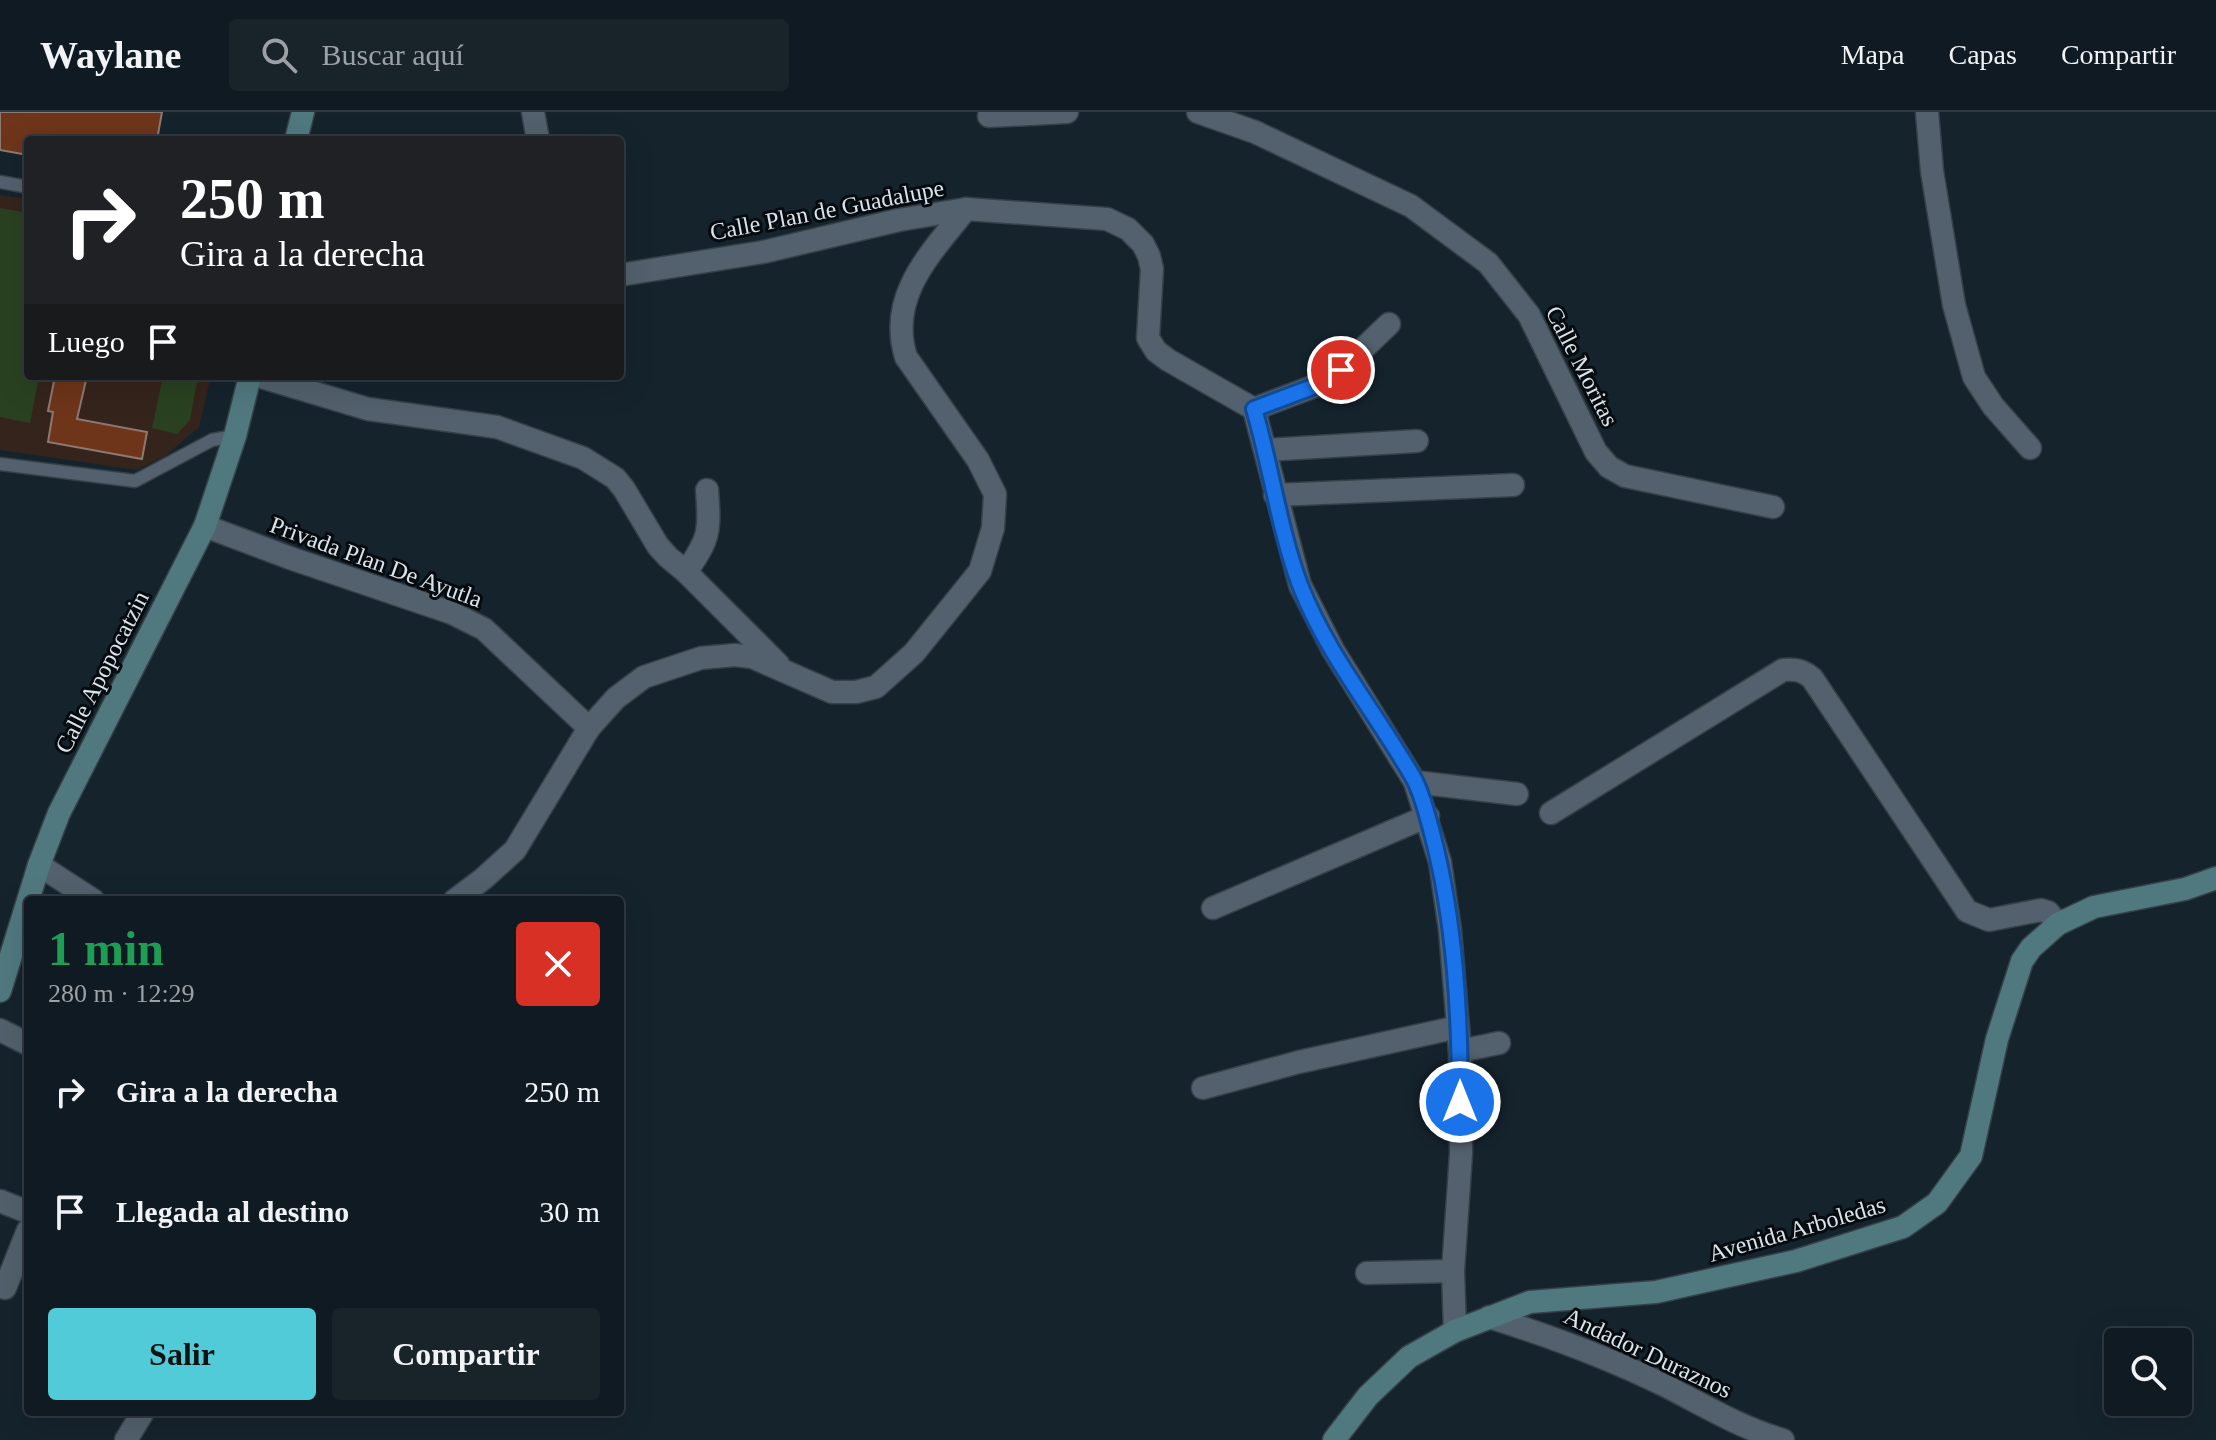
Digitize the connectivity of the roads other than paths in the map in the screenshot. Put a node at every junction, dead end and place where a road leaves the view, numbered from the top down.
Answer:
1 (303, 112) edge
2 (533, 112) edge
3 (1067, 112) edge
4 (1198, 112) edge
5 (1927, 112) edge
6 (989, 116) dead end
7 (297, 136) edge
8 (537, 136) edge
9 (0, 182) edge
10 (24, 186) edge
11 (966, 209) junction
12 (624, 274) edge
13 (1389, 324) dead end
14 (249, 380) edge
15 (271, 380) edge
16 (1254, 409) junction
17 (235, 436) junction
18 (1417, 441) dead end
19 (2030, 448) dead end
20 (1266, 450) junction
21 (0, 464) edge
22 (1513, 485) dead end
23 (707, 490) dead end
24 (1275, 495) junction
25 (1773, 507) dead end
26 (205, 526) junction
27 (686, 572) junction
28 (785, 670) junction
29 (589, 728) junction
30 (1415, 782) junction
31 (1517, 794) dead end
32 (1551, 813) dead end
33 (1428, 816) junction
34 (39, 865) junction
35 (2216, 878) edge
36 (29, 896) edge
37 (87, 896) edge
38 (460, 896) edge
39 (1213, 908) dead end
40 (24, 913) edge
41 (2058, 924) junction
42 (0, 991) edge
43 (1458, 1027) junction
44 (0, 1030) edge
45 (24, 1042) edge
46 (1499, 1043) dead end
47 (1460, 1051) junction
48 (1203, 1088) dead end
49 (0, 1201) edge
50 (24, 1210) edge
51 (24, 1240) edge
52 (1453, 1271) junction
53 (1367, 1273) dead end
54 (5, 1288) dead end
55 (1489, 1317) junction
56 (1455, 1331) junction
57 (141, 1416) edge
58 (126, 1440) edge
59 (1334, 1440) edge
60 (1783, 1440) edge

1 - 7 main road
2 - 8 street
3 - 6 street
4 - 25 street, Calle Moritas
5 - 19 street
9 - 10 lane
11 - 12 street, Calle Plan de Guadalupe
11 - 16 street, Calle Plan de Guadalupe
11 - 28 street
13 - 16 street
14 - 17 main road, Calle Apopocatzin
15 - 27 street
16 - 20 street
17 - 21 lane
17 - 26 main road, Calle Apopocatzin
18 - 20 street
20 - 24 street
22 - 24 street
23 - 27 street
24 - 30 street
26 - 29 street, Privada Plan De Ayutla
26 - 34 main road, Calle Apopocatzin
27 - 28 street
28 - 29 street
29 - 38 street
30 - 31 street
30 - 33 street
32 - 41 street
33 - 39 street
33 - 43 street
34 - 36 main road, Calle Apopocatzin
34 - 37 street
35 - 41 main road, Avenida Arboledas
40 - 42 main road, Calle Apopocatzin
41 - 55 main road, Avenida Arboledas
43 - 47 street
43 - 48 street
44 - 45 street
46 - 47 street
47 - 52 street
49 - 50 street
51 - 54 street
52 - 53 street
52 - 56 street
55 - 56 main road, Avenida Arboledas
55 - 60 street, Andador Duraznos
56 - 59 main road, Avenida Arboledas
57 - 58 street

